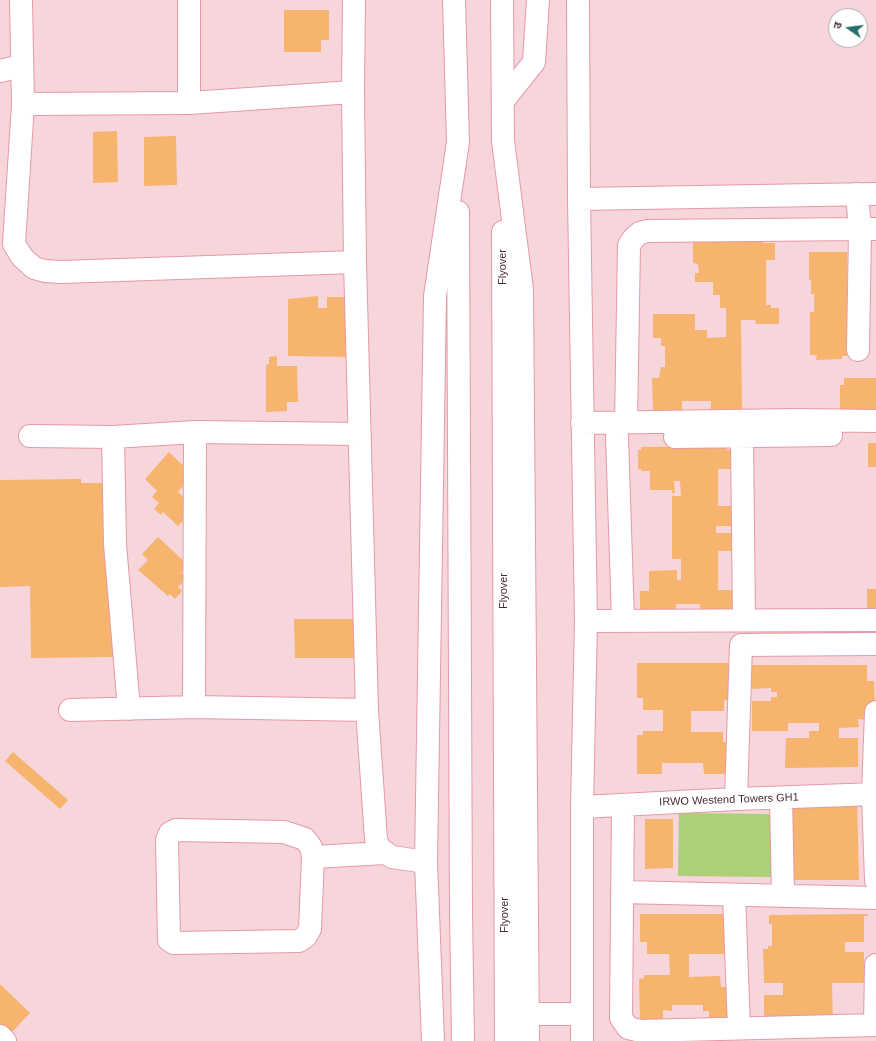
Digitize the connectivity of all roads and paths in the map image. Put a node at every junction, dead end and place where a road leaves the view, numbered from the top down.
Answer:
1 (20, 0) edge
2 (189, 0) edge
3 (354, 0) edge
4 (454, 0) edge
5 (502, 0) edge
6 (538, 0) edge
7 (578, 0) edge
8 (21, 66) junction
9 (0, 71) edge
10 (353, 92) junction
11 (503, 101) junction
12 (189, 103) junction
13 (23, 104) junction
14 (503, 141) junction
15 (458, 142) junction
16 (867, 194) edge
17 (579, 199) junction
18 (868, 229) edge
19 (355, 262) junction
20 (858, 350) dead end
21 (876, 421) edge
22 (582, 430) junction
23 (622, 430) junction
24 (195, 432) junction
25 (360, 434) junction
26 (876, 435) edge
27 (30, 436) dead end
28 (113, 437) junction
29 (742, 437) junction
30 (623, 620) junction
31 (744, 620) junction
32 (876, 620) edge
33 (586, 621) junction
34 (876, 644) edge
35 (194, 707) junction
36 (129, 709) junction
37 (70, 710) dead end
38 (367, 710) junction
39 (876, 712) edge
40 (874, 794) edge
41 (781, 798) junction
42 (736, 799) junction
43 (623, 805) junction
44 (582, 807) junction
45 (385, 854) junction
46 (313, 857) junction
47 (426, 862) junction
48 (876, 880) edge
49 (623, 892) junction
50 (734, 895) junction
51 (783, 896) junction
52 (876, 898) edge
53 (876, 966) edge
54 (528, 1014) junction
55 (581, 1014) junction
56 (876, 1025) edge
57 (739, 1028) junction
58 (0, 1036) edge
59 (5, 1041) edge
60 (433, 1041) edge
61 (463, 1041) edge
62 (506, 1041) edge
63 (528, 1041) edge
64 (582, 1041) edge

1 - 8 street
2 - 12 street
3 - 10 street
4 - 15 street
5 - 11 street
6 - 11 street
7 - 17 street
8 - 9 street
8 - 13 street
10 - 12 street
10 - 19 street
11 - 14 street
12 - 13 street
13 - 19 street
14 - 54 street
14 - 62 street, Flyover
15 - 47 street
15 - 61 street
16 - 17 street
16 - 18 street
17 - 22 street
18 - 20 street
18 - 23 street
19 - 25 street
21 - 23 street
22 - 23 street
22 - 33 street
23 - 29 street
23 - 30 street
24 - 25 street
24 - 28 street
24 - 35 street
25 - 38 street
26 - 29 street
27 - 28 street
28 - 36 street
29 - 31 street
30 - 31 street
30 - 33 street
31 - 32 street
33 - 44 street
34 - 42 street
35 - 36 street
35 - 38 street
36 - 37 street
38 - 45 street
39 - 40 street
40 - 41 street, IRWO Westend Towers GH1
40 - 48 street
41 - 42 street, IRWO Westend Towers GH1
41 - 51 street
42 - 43 street, IRWO Westend Towers GH1
43 - 44 street, IRWO Westend Towers GH1
43 - 49 street
44 - 55 street
45 - 46 street
45 - 47 street
46 - 46 street
47 - 60 street
49 - 50 street
49 - 57 street
50 - 51 street
50 - 57 street
51 - 52 street
53 - 56 street
54 - 55 street
54 - 63 street
55 - 64 street
56 - 57 street
58 - 59 street

